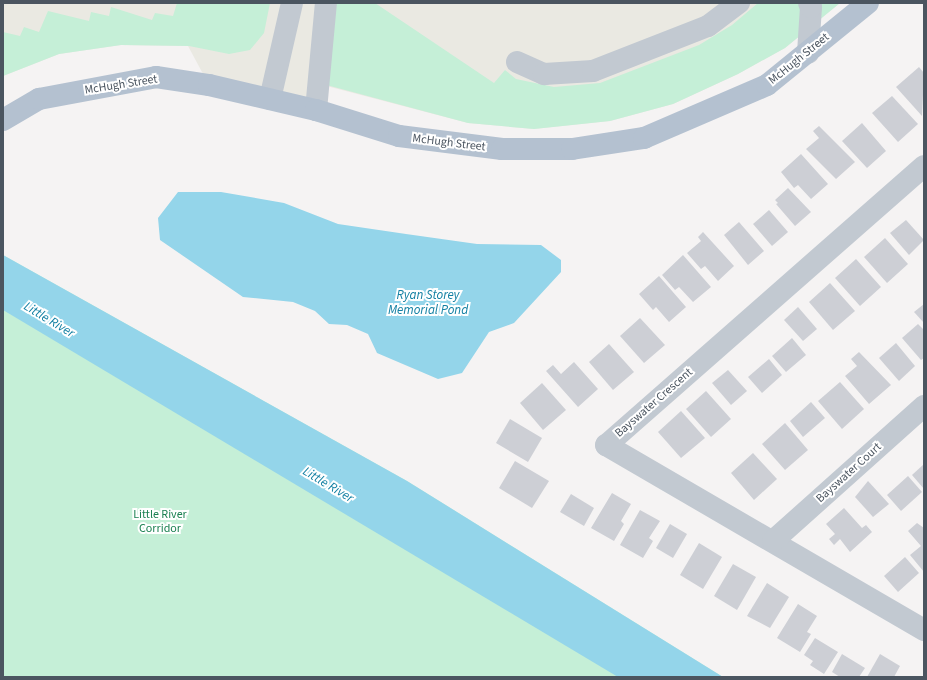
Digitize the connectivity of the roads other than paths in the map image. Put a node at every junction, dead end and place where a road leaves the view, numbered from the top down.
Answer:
1 (292, 3) edge
2 (326, 3) edge
3 (739, 3) edge
4 (809, 3) edge
5 (868, 3) edge
6 (808, 53) junction
7 (517, 62) dead end
8 (270, 99) junction
9 (316, 110) junction
10 (3, 120) edge
11 (924, 166) edge
12 (924, 406) edge
13 (773, 541) junction
14 (924, 630) edge

1 - 8 street
2 - 9 street
3 - 7 street
4 - 6 street
5 - 6 main road, McHugh Street
6 - 9 main road, McHugh Street
8 - 9 main road, McHugh Street
8 - 10 main road, McHugh Street
11 - 13 street, Bayswater Crescent
12 - 13 street, Bayswater Court
13 - 14 street, Bayswater Crescent

